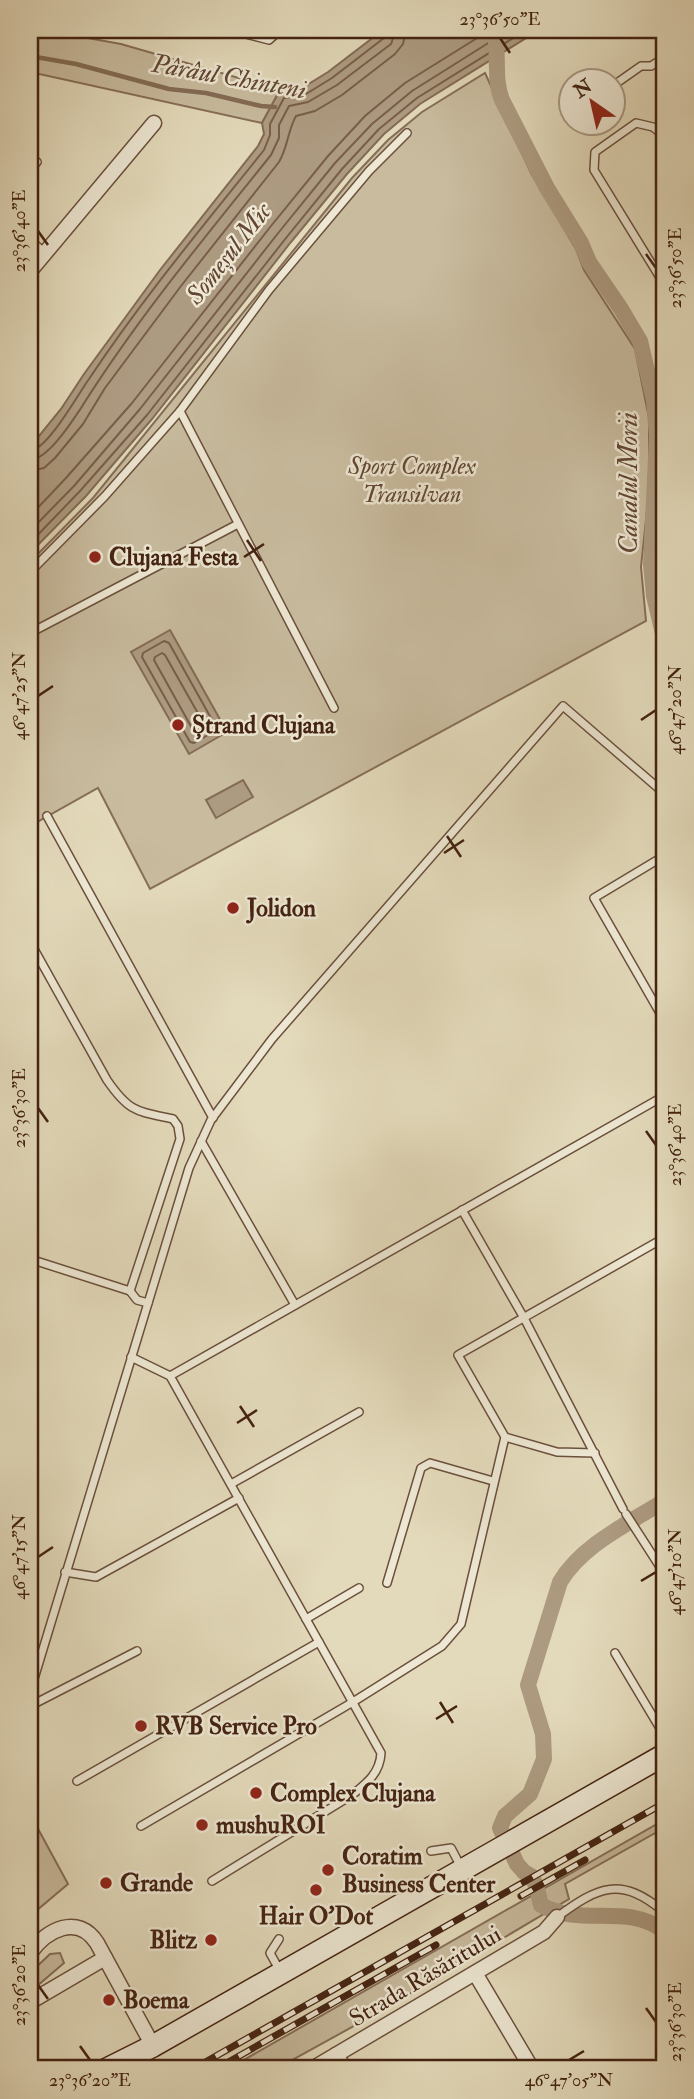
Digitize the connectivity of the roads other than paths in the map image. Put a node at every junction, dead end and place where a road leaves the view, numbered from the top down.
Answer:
1 (230, 30) edge
2 (279, 30) edge
3 (664, 58) edge
4 (628, 75) edge
5 (154, 122) dead end
6 (407, 133) dead end
7 (664, 136) edge
8 (37, 162) dead end
9 (30, 170) edge
10 (30, 240) edge
11 (45, 253) junction
12 (30, 271) edge
13 (664, 284) edge
14 (180, 411) junction
15 (238, 524) junction
16 (30, 572) edge
17 (30, 633) edge
18 (334, 708) dead end
19 (664, 793) edge
20 (47, 816) dead end
21 (664, 856) edge
22 (30, 942) edge
23 (664, 1020) edge
24 (664, 1096) edge
25 (213, 1118) junction
26 (201, 1141) junction
27 (462, 1210) junction
28 (664, 1238) edge
29 (30, 1259) edge
30 (130, 1290) junction
31 (148, 1303) junction
32 (295, 1305) junction
33 (524, 1318) junction
34 (131, 1357) junction
35 (170, 1376) junction
36 (359, 1412) dead end
37 (505, 1437) junction
38 (595, 1453) junction
39 (493, 1481) junction
40 (230, 1484) junction
41 (239, 1498) junction
42 (65, 1572) junction
43 (664, 1573) edge
44 (387, 1583) dead end
45 (359, 1588) dead end
46 (306, 1619) junction
47 (319, 1642) junction
48 (137, 1651) dead end
49 (615, 1653) dead end
50 (30, 1692) edge
51 (353, 1702) junction
52 (30, 1706) edge
53 (664, 1735) edge
54 (664, 1755) edge
55 (77, 1781) dead end
56 (141, 1826) dead end
57 (431, 1851) dead end
58 (463, 1870) junction
59 (212, 1881) dead end
60 (664, 1912) edge
61 (556, 1917) joint
62 (279, 1938) dead end
63 (30, 1953) edge
64 (105, 1958) junction
65 (475, 1973) junction
66 (282, 1974) junction
67 (30, 2002) edge
68 (153, 2046) junction
69 (337, 2055) junction
70 (107, 2069) edge
71 (312, 2069) edge
72 (345, 2069) edge
73 (532, 2069) edge

1 - 2 lane
3 - 4 lane
5 - 11 street
6 - 14 lane
7 - 13 lane
8 - 9 lane
10 - 11 lane
11 - 12 street
14 - 15 lane
14 - 16 lane
15 - 17 lane
15 - 18 lane
19 - 25 lane
20 - 25 lane
21 - 23 lane
22 - 30 lane
24 - 27 lane
25 - 26 lane
26 - 31 lane
26 - 32 lane
27 - 32 lane
27 - 33 lane
28 - 33 lane
29 - 30 lane
30 - 31 lane
31 - 34 lane
32 - 35 lane
33 - 37 lane
33 - 38 lane
34 - 35 lane
34 - 42 lane
35 - 40 lane
36 - 40 lane
37 - 38 lane
37 - 39 lane
38 - 43 lane
39 - 44 lane
39 - 51 lane
40 - 41 lane
41 - 42 lane
41 - 46 lane
42 - 50 lane
45 - 46 lane
46 - 47 lane
47 - 51 lane
47 - 55 lane
48 - 52 lane
49 - 53 lane
51 - 56 lane
51 - 59 lane
54 - 58 street
57 - 58 lane
58 - 66 street
60 - 61 lane
61 - 65 street, Strada Răsăritului
62 - 66 lane
63 - 64 street
64 - 67 street
64 - 68 street
65 - 69 street, Strada Răsăritului
65 - 73 street
66 - 68 street
68 - 70 street
69 - 71 street, Strada Răsăritului
69 - 72 street

